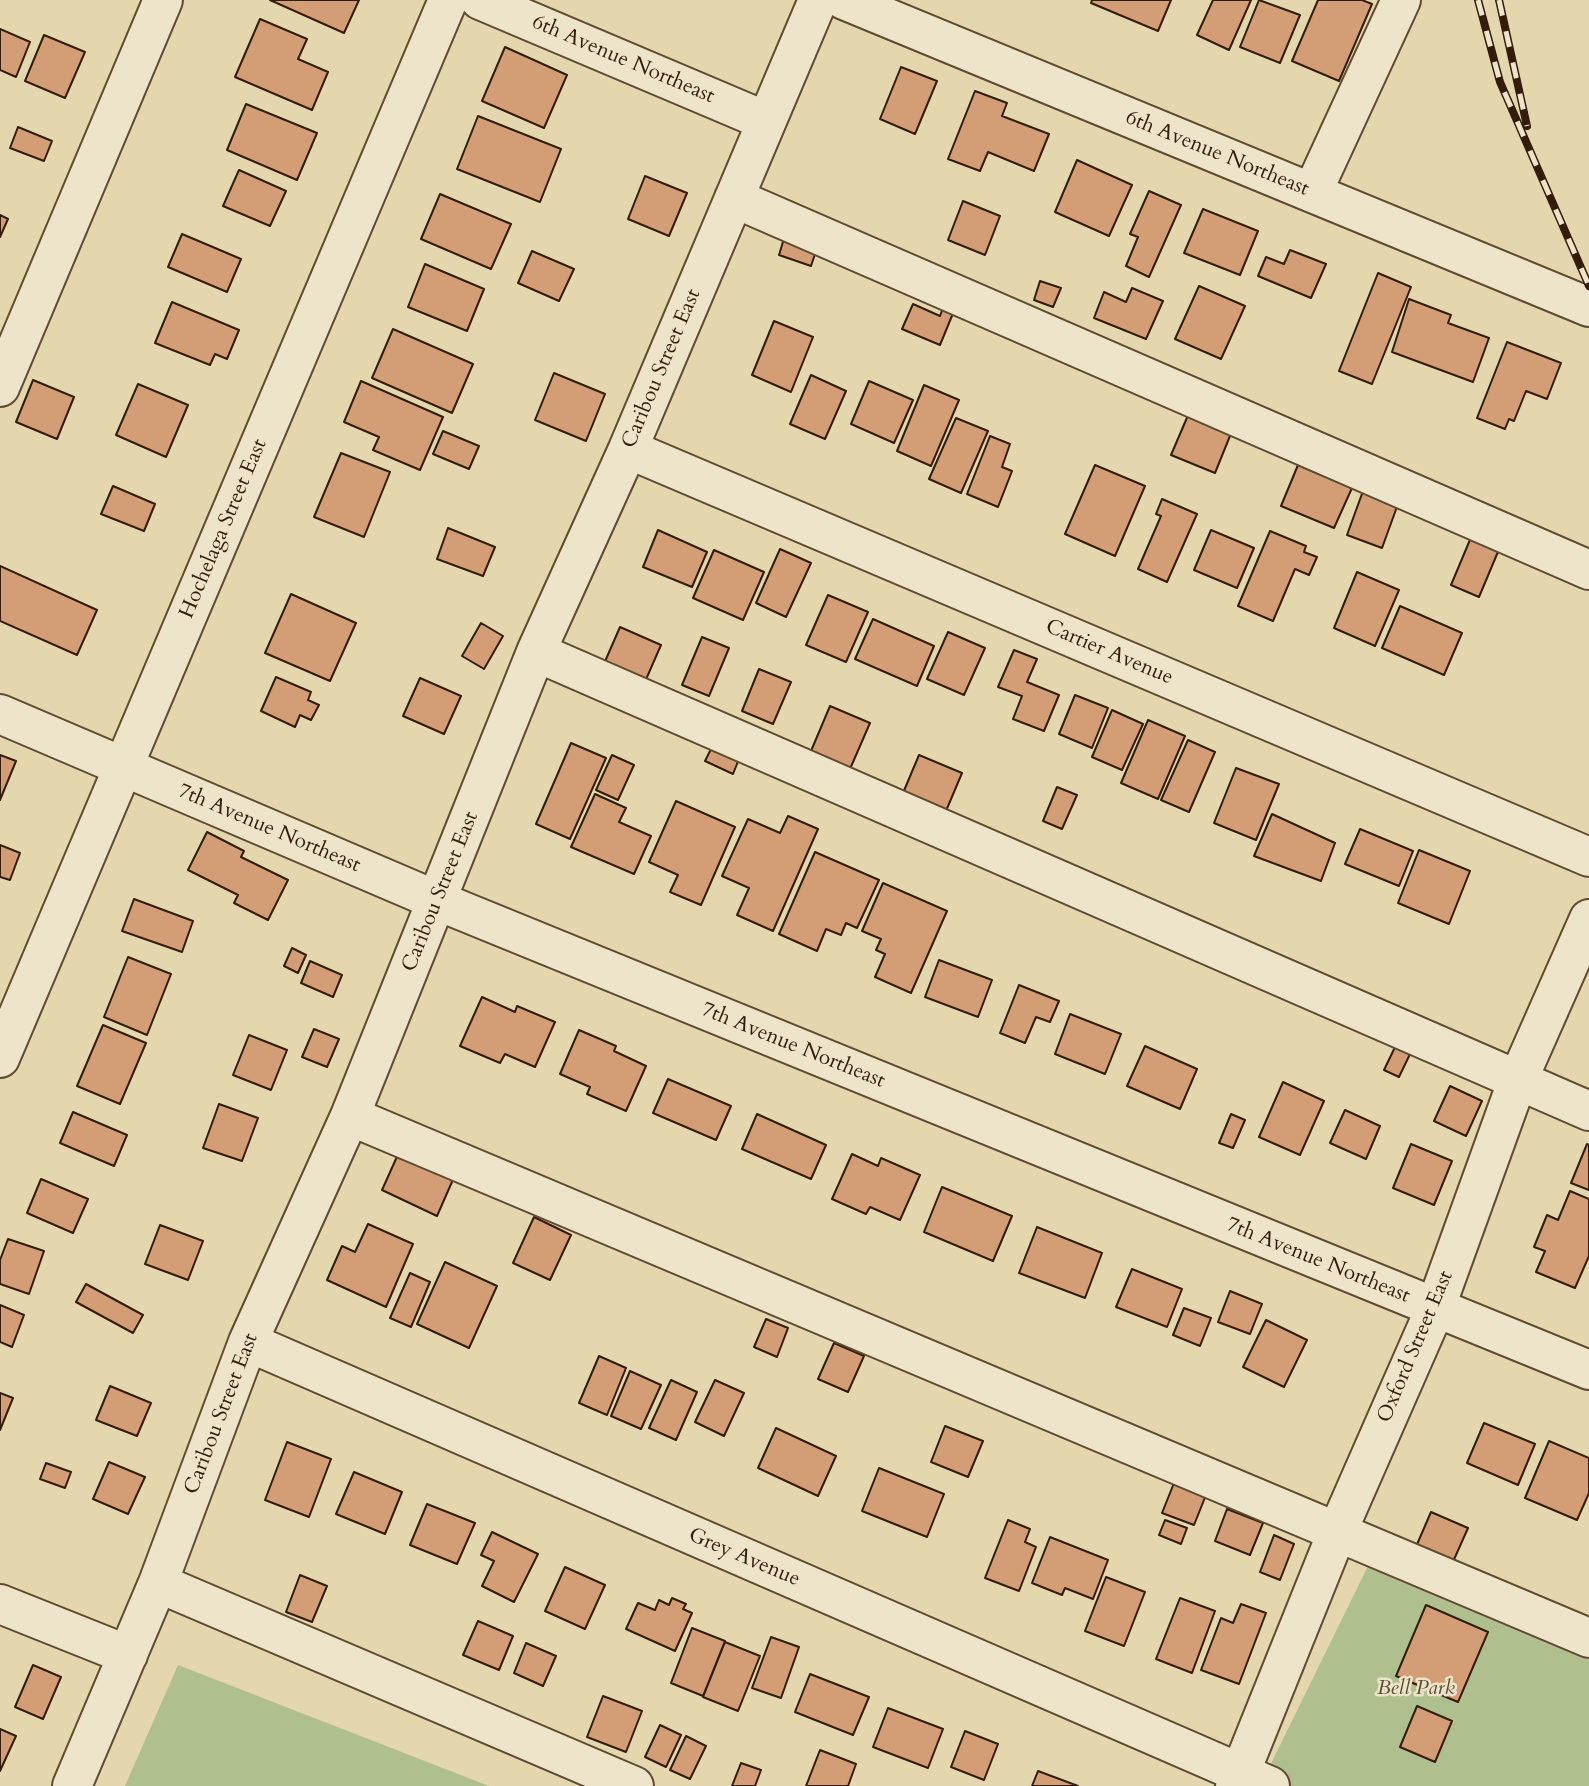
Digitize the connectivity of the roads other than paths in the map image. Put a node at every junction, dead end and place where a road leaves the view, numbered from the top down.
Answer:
1 (163, 0) edge
2 (448, 0) edge
3 (481, 0) edge
4 (818, 0) edge
5 (844, 0) edge
6 (1401, 0) edge
7 (766, 121) junction
8 (1312, 193) junction
9 (734, 198) junction
10 (1589, 307) edge
11 (0, 387) edge
12 (628, 449) junction
13 (1589, 569) edge
14 (536, 652) junction
15 (0, 714) edge
16 (123, 766) junction
17 (1589, 857) edge
18 (438, 901) junction
19 (1589, 919) edge
20 (0, 1058) edge
21 (1517, 1082) junction
22 (1589, 1111) edge
23 (350, 1116) junction
24 (1435, 1309) junction
25 (248, 1342) junction
26 (1589, 1370) edge
27 (1338, 1530) junction
28 (158, 1583) junction
29 (0, 1604) edge
30 (1589, 1638) edge
31 (128, 1655) junction
32 (1248, 1782) edge
33 (72, 1786) edge
34 (634, 1786) edge

1 - 11 street
2 - 16 street, Hochelaga Street East
3 - 7 street, 6th Avenue Northeast
4 - 7 street, Caribou Street East
5 - 8 street, 6th Avenue Northeast
6 - 8 street
7 - 9 street, Caribou Street East
8 - 10 street, 6th Avenue Northeast
9 - 12 street, Caribou Street East
9 - 13 street
12 - 14 street, Caribou Street East
12 - 17 street, Cartier Avenue
14 - 18 street, Caribou Street East
14 - 21 street
15 - 16 street, 7th Avenue Northeast
16 - 18 street, 7th Avenue Northeast
16 - 20 street, Hochelaga Street East
18 - 23 street, Caribou Street East
18 - 24 street, 7th Avenue Northeast
19 - 21 street, Oxford Street East
21 - 22 street
21 - 24 street, Oxford Street East
23 - 25 street, Caribou Street East
23 - 27 street
24 - 26 street, 7th Avenue Northeast
24 - 27 street, Oxford Street East
25 - 28 street, Caribou Street East
25 - 32 street, Grey Avenue
27 - 30 street
27 - 32 street, Oxford Street East
28 - 31 street, Caribou Street East
28 - 34 street
29 - 31 street
31 - 33 street, Caribou Street East

